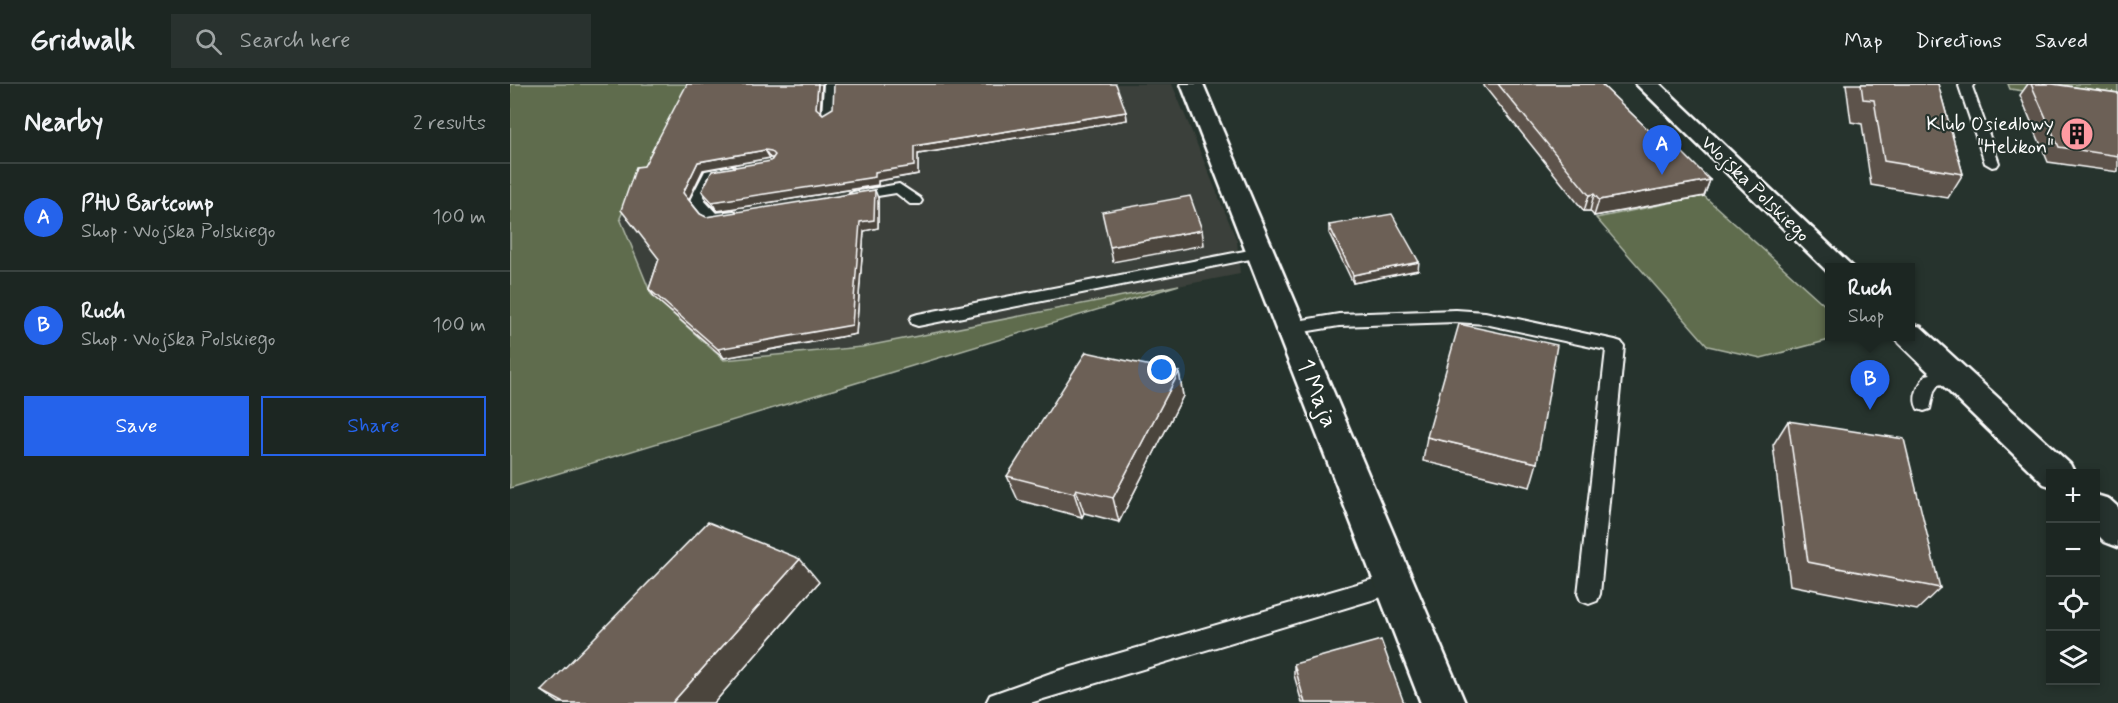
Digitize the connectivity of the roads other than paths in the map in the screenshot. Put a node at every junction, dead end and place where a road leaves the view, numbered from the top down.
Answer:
1 (830, 84) edge
2 (1192, 84) edge
3 (1647, 84) edge
4 (1968, 84) edge
5 (828, 116) edge
6 (1992, 163) dead end
7 (750, 167) edge
8 (841, 198) edge
9 (915, 201) dead end
10 (747, 213) edge
11 (1260, 253) junction
12 (1836, 263) edge
13 (918, 320) dead end
14 (1291, 328) junction
15 (1915, 339) edge
16 (1953, 375) junction
17 (1924, 404) dead end
18 (2052, 469) edge
19 (2100, 514) edge
20 (2118, 531) edge
21 (1395, 583) junction
22 (1589, 594) dead end
23 (998, 703) edge
24 (1443, 703) edge

1 - 5 lane
2 - 11 street, 1 Maja
3 - 12 street, Wojska Polskiego
4 - 6 lane
7 - 10 lane
8 - 9 lane
11 - 13 lane
11 - 14 street, 1 Maja
14 - 21 street, 1 Maja
14 - 22 lane
15 - 16 street
16 - 17 lane
16 - 18 street
19 - 20 street
21 - 23 lane
21 - 24 street, 1 Maja

